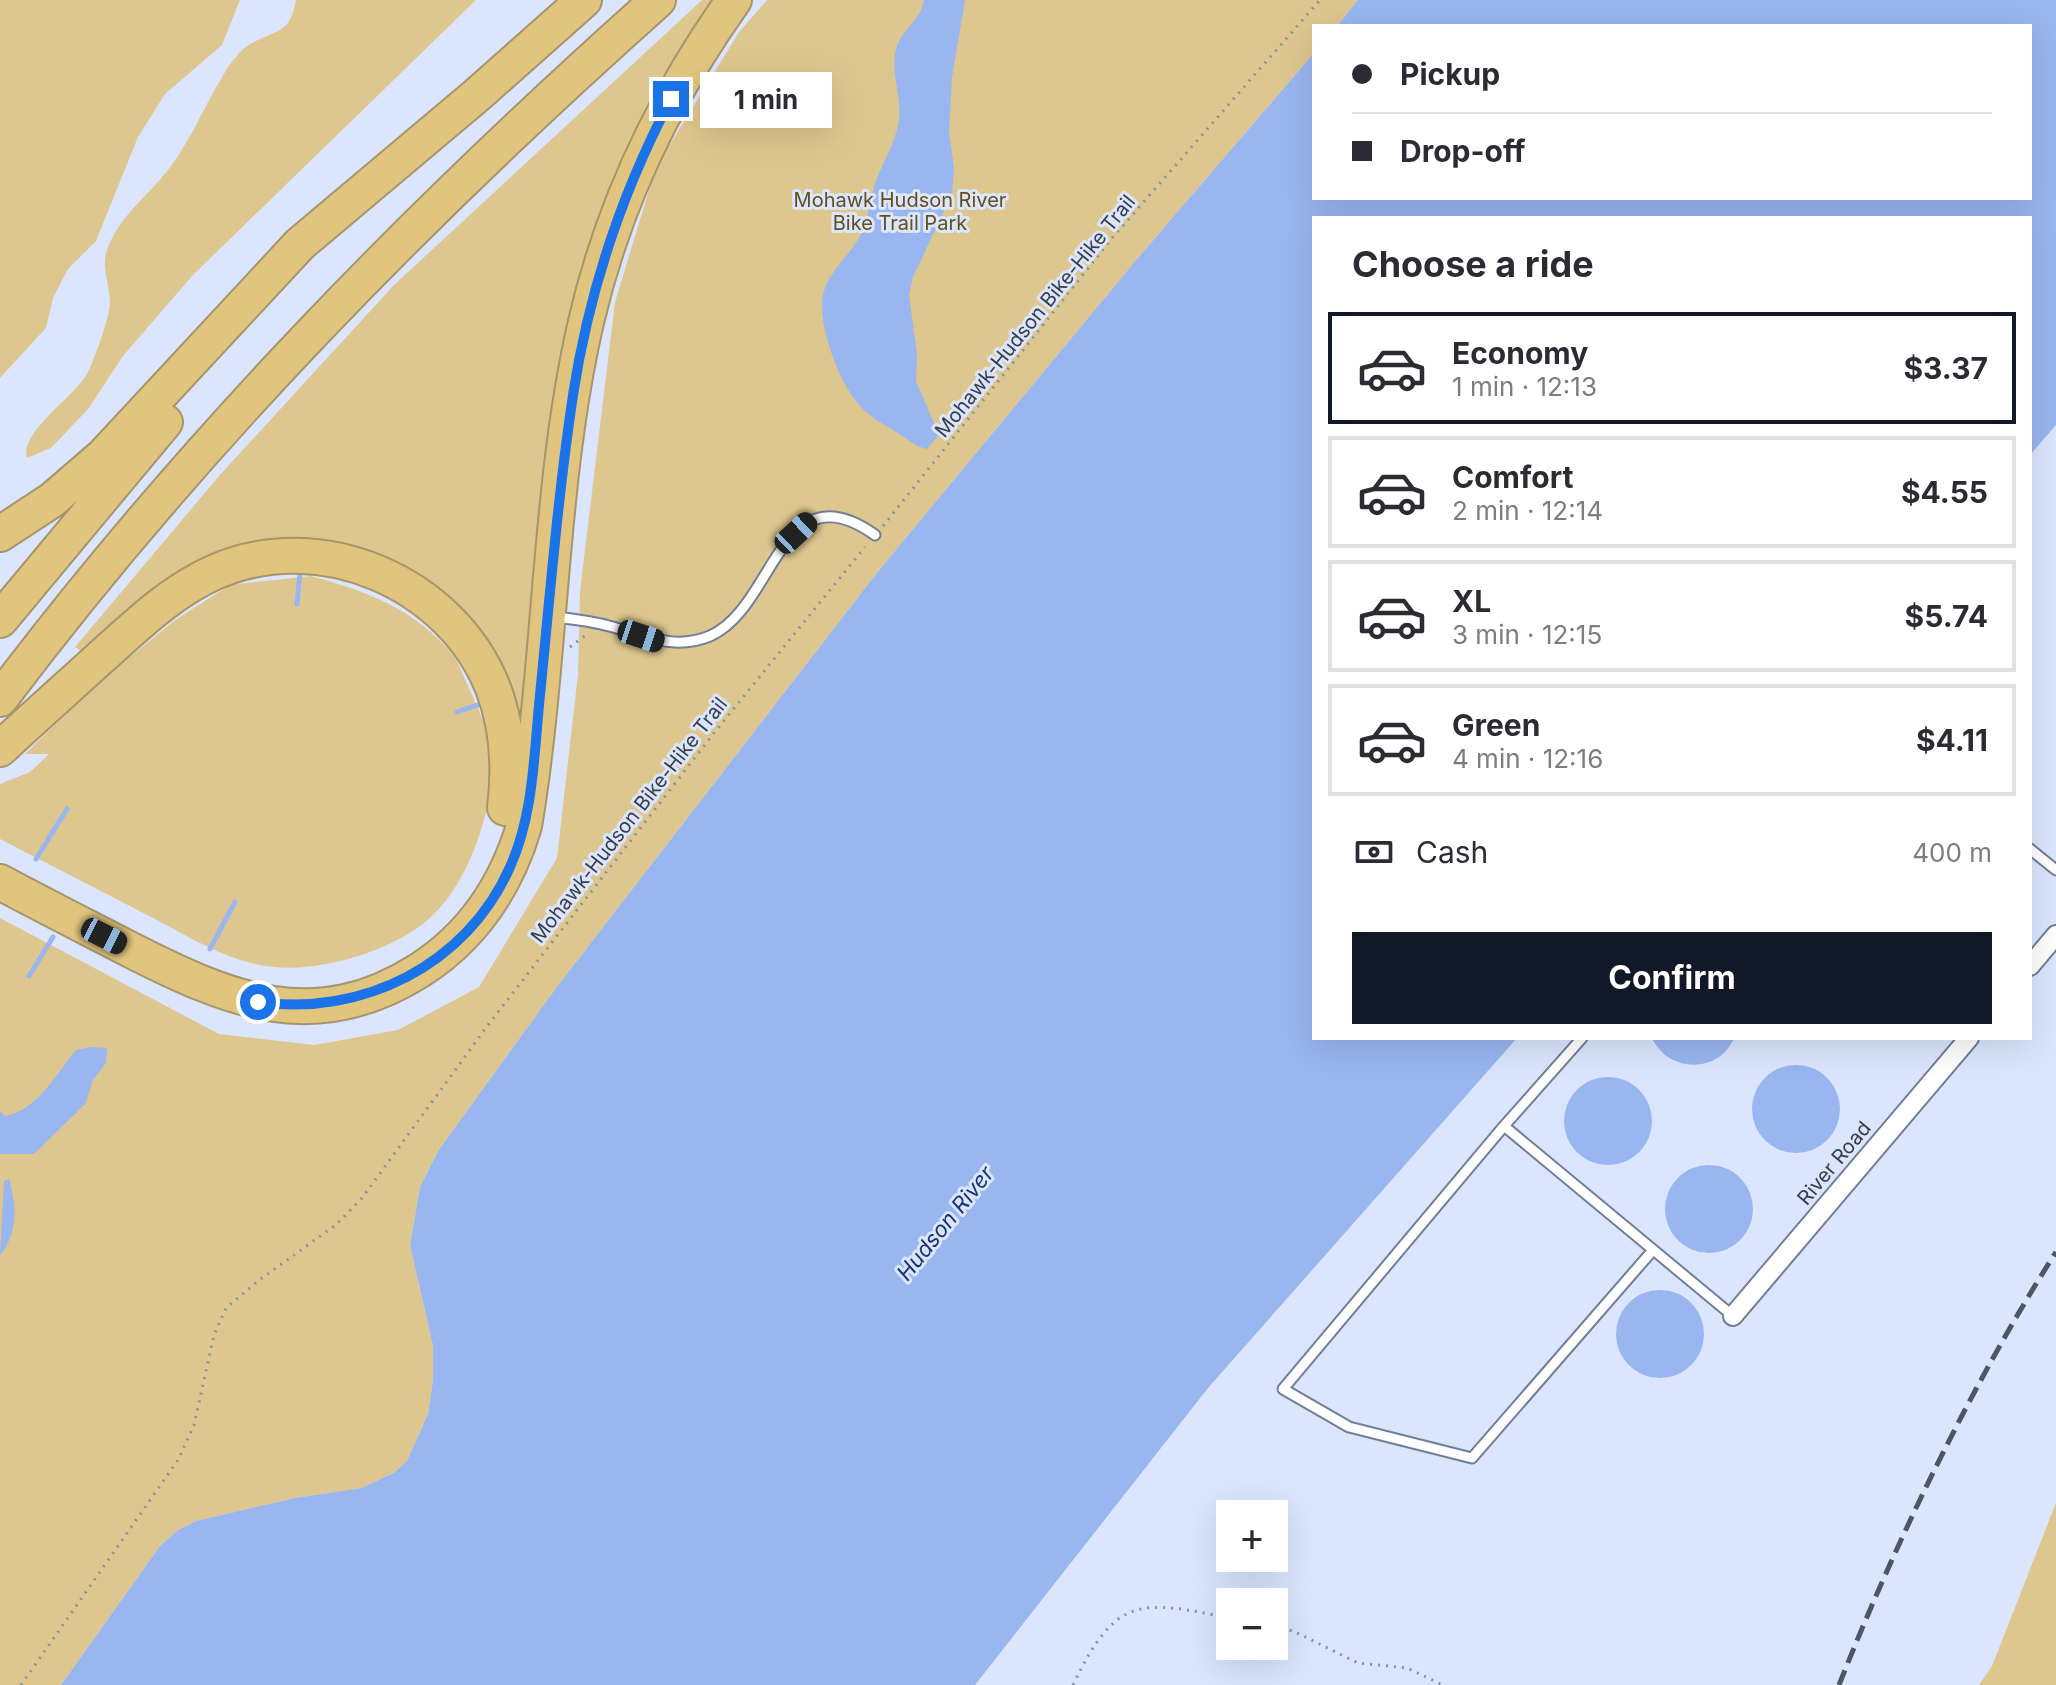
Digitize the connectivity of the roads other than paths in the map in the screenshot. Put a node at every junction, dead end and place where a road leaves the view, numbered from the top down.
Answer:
1 (584, 0) edge
2 (658, 0) edge
3 (734, 0) edge
4 (477, 95) junction
5 (0, 534) edge
6 (875, 535) road end
7 (548, 616) junction
8 (0, 620) edge
9 (0, 699) edge
10 (0, 749) edge
11 (2032, 851) edge
12 (0, 861) edge
13 (2056, 870) edge
14 (0, 882) edge
15 (2056, 935) edge
16 (2032, 964) edge
17 (1580, 1040) edge
18 (1967, 1040) edge
19 (1504, 1126) junction
20 (1653, 1250) junction
21 (1733, 1316) joint

1 - 4 highway
2 - 9 highway
3 - 7 highway
4 - 5 highway
4 - 8 highway
6 - 7 lane
7 - 14 highway
10 - 12 highway
11 - 13 lane
15 - 16 street
17 - 19 lane
18 - 21 street, River Road
19 - 20 lane
19 - 20 lane
20 - 21 lane

